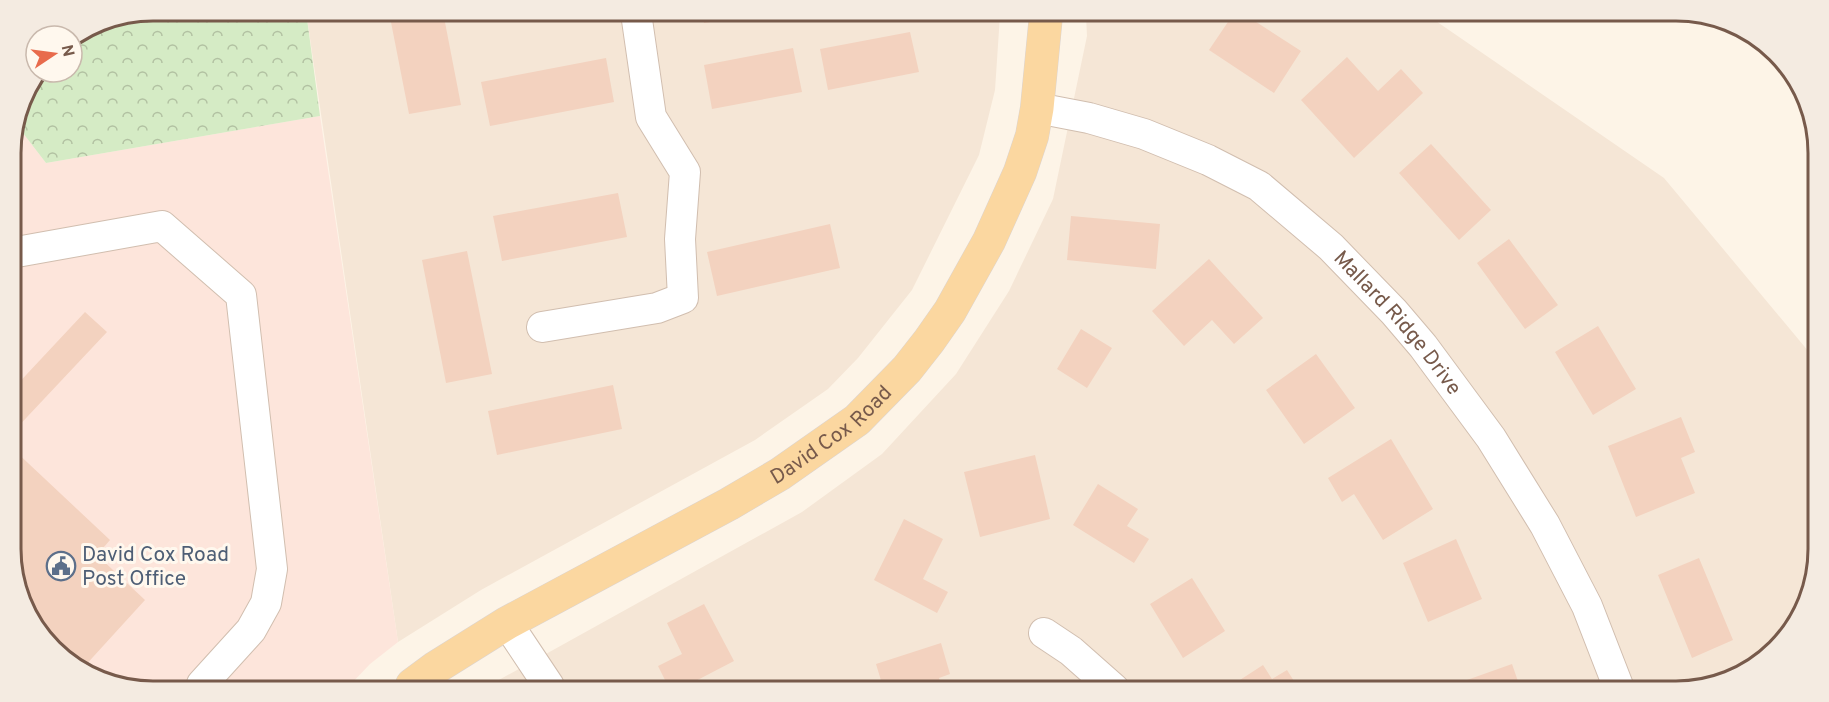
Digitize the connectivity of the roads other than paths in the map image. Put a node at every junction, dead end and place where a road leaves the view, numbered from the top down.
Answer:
1 (637, 21) edge
2 (1045, 21) edge
3 (1037, 108) junction
4 (21, 251) edge
5 (542, 327) dead end
6 (507, 623) junction
7 (1044, 633) dead end
8 (205, 681) edge
9 (417, 681) edge
10 (546, 681) edge
11 (1106, 681) edge
12 (1616, 681) edge

1 - 5 street
2 - 3 main road, David Cox Road
3 - 6 main road, David Cox Road
3 - 12 street, Mallard Ridge Drive
4 - 8 street
6 - 9 main road, David Cox Road
6 - 10 street
7 - 11 street

